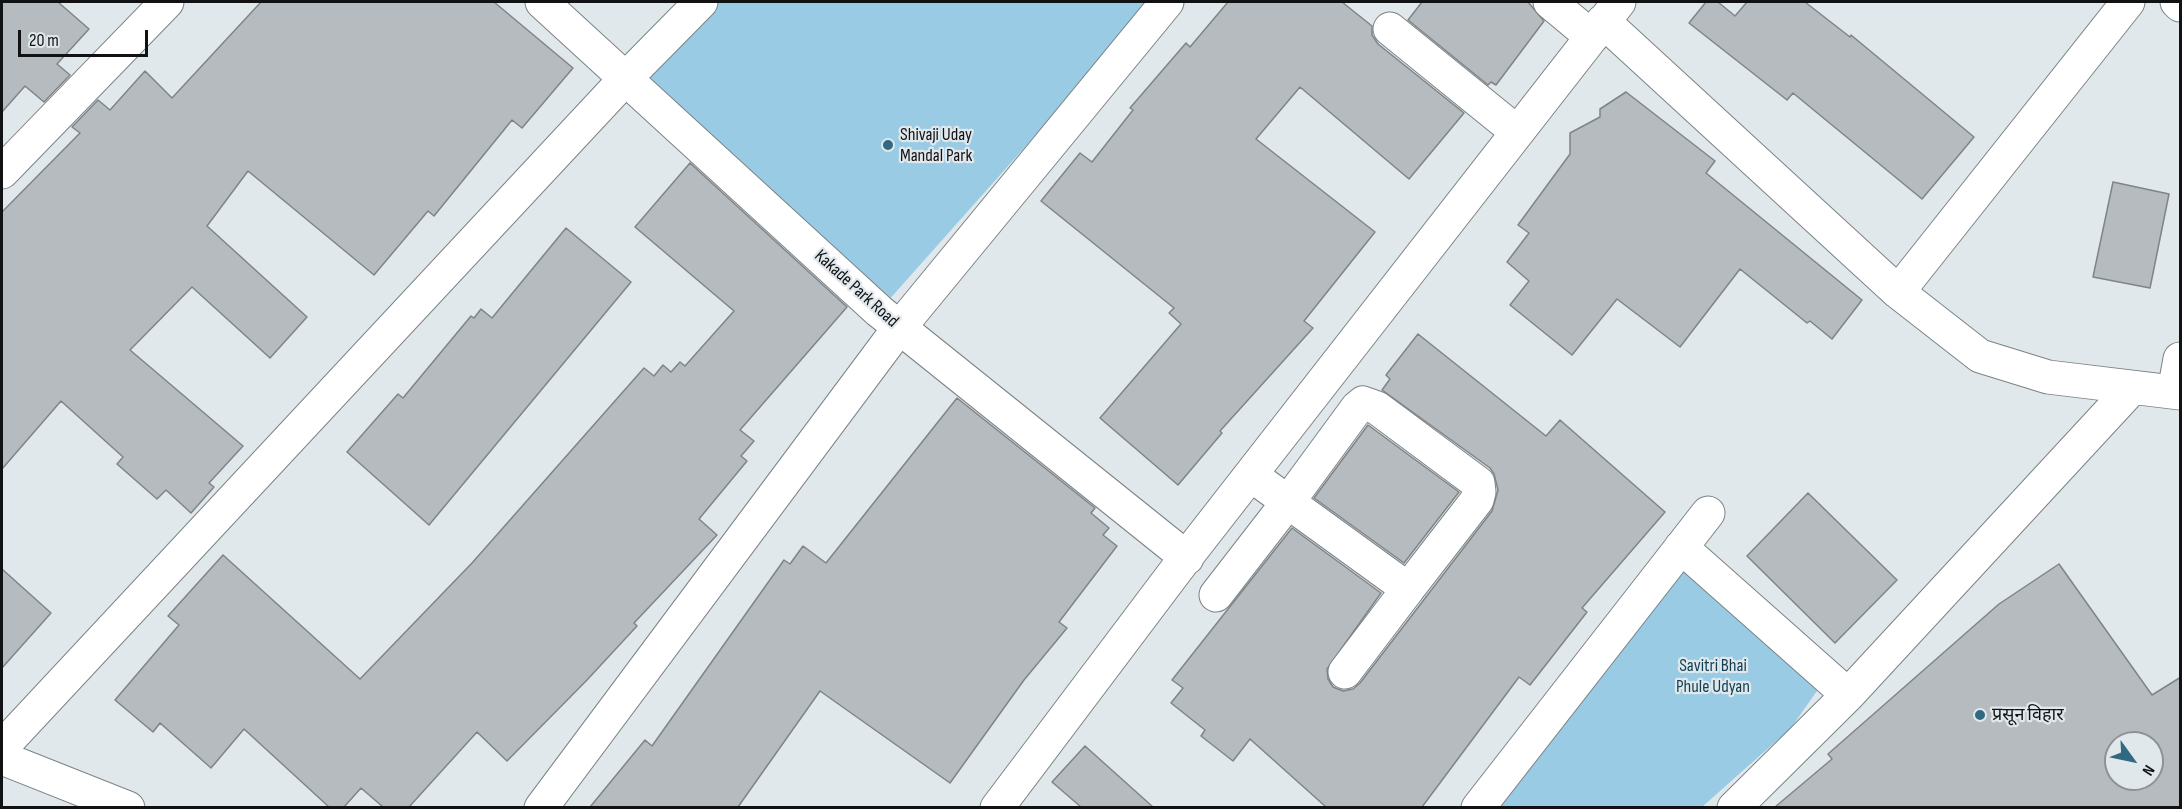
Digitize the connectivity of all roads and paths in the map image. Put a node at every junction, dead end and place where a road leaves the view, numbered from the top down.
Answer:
1 (167, 2) edge
2 (542, 2) edge
3 (701, 2) edge
4 (1167, 2) edge
5 (1550, 2) edge
6 (2128, 2) edge
7 (2177, 2) edge
8 (2181, 5) edge
9 (1605, 20) edge
10 (1390, 28) dead end
11 (627, 77) junction
12 (1517, 132) junction
13 (2, 172) edge
14 (1898, 292) junction
15 (899, 328) junction
16 (2181, 359) edge
17 (2132, 388) junction
18 (2177, 393) edge
19 (1251, 475) junction
20 (1288, 502) junction
21 (1708, 513) dead end
22 (1681, 547) junction
23 (1187, 558) junction
24 (1408, 589) junction
25 (1216, 595) dead end
26 (1345, 672) dead end
27 (1848, 695) junction
28 (2, 747) edge
29 (2, 758) edge
30 (128, 807) edge
31 (540, 807) edge
32 (997, 807) edge
33 (1478, 807) edge
34 (1734, 807) edge

1 - 13 street
2 - 11 street, Kakade Park Road
3 - 11 street
4 - 15 street
5 - 9 street
6 - 14 street
7 - 8 street
9 - 12 street
9 - 14 street
10 - 12 street
11 - 15 street, Kakade Park Road
11 - 28 street
12 - 19 street
14 - 17 street
15 - 23 street, Kakade Park Road
15 - 31 street
16 - 18 street
17 - 18 street
17 - 27 street
19 - 20 street
19 - 23 street
20 - 24 street
20 - 24 street
20 - 25 street
21 - 22 street
22 - 27 street
22 - 33 street
23 - 32 street
24 - 26 street
27 - 34 street
29 - 30 street

